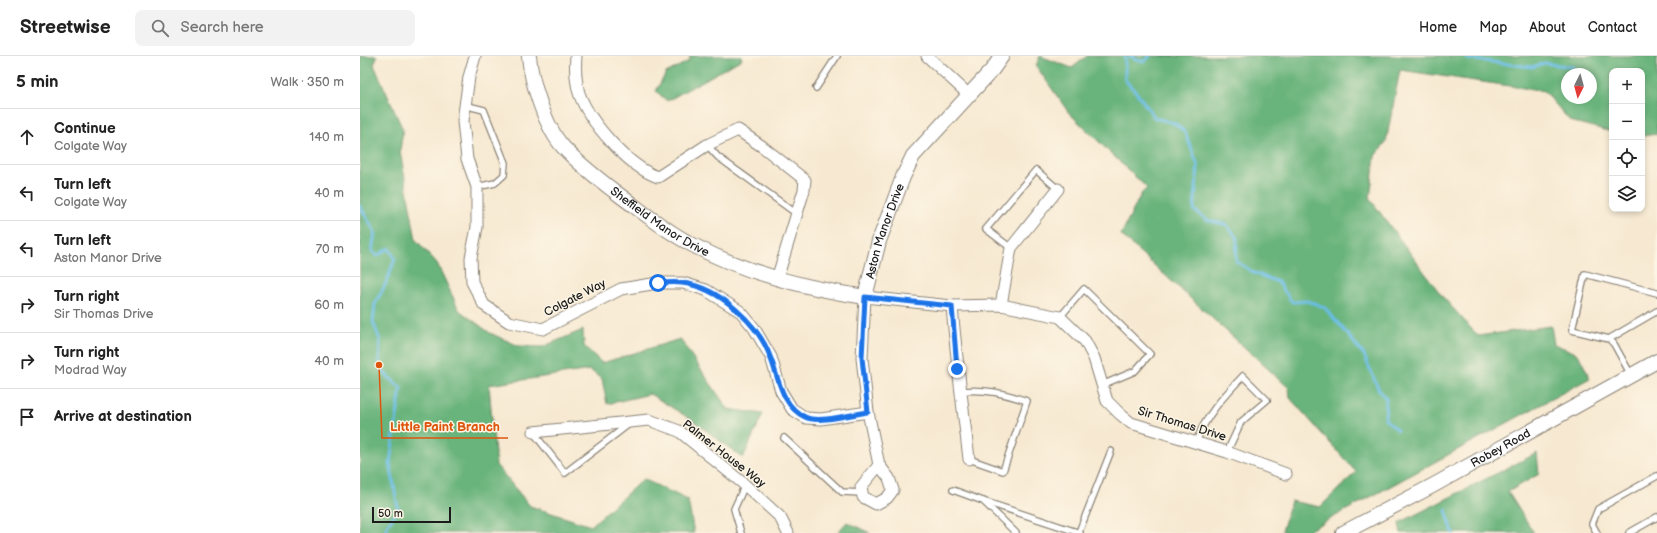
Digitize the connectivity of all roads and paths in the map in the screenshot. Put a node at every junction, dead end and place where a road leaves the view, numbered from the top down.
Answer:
1 (475, 56) edge
2 (529, 56) edge
3 (576, 56) edge
4 (838, 56) edge
5 (927, 56) edge
6 (1002, 56) edge
7 (816, 88) dead end
8 (968, 94) junction
9 (464, 105) junction
10 (707, 145) junction
11 (477, 187) junction
12 (1058, 189) joint
13 (797, 214) junction
14 (1011, 248) junction
15 (777, 279) junction
16 (1657, 293) edge
17 (865, 297) junction
18 (1001, 305) junction
19 (952, 306) junction
20 (1657, 311) edge
21 (1060, 317) junction
22 (1609, 339) junction
23 (1657, 361) edge
24 (1631, 375) junction
25 (1102, 385) junction
26 (961, 391) junction
27 (868, 412) junction
28 (633, 422) junction
29 (533, 432) joint
30 (784, 438) dead end
31 (1196, 442) junction
32 (1111, 451) dead end
33 (1228, 452) junction
34 (969, 459) joint
35 (879, 465) junction
36 (1286, 474) dead end
37 (1657, 476) edge
38 (745, 484) junction
39 (953, 490) dead end
40 (862, 493) junction
41 (983, 501) junction
42 (1657, 517) edge
43 (1079, 532) edge
44 (741, 533) edge
45 (788, 533) edge
46 (1016, 533) edge
47 (1343, 533) edge
48 (1597, 533) edge
49 (1629, 533) edge

1 - 9 street, Colgate Way
2 - 15 street, Sheffield Manor Drive
3 - 10 street
4 - 7 lane
5 - 8 street
6 - 8 street, Aston Manor Drive
8 - 17 street, Aston Manor Drive
9 - 11 street, Colgate Way
9 - 11 lane
10 - 13 lane
10 - 13 street
11 - 27 street, Colgate Way
12 - 14 street
12 - 14 lane
13 - 15 street
14 - 18 street
15 - 17 street, Sheffield Manor Drive
16 - 22 lane
17 - 19 street
17 - 27 street, Aston Manor Drive
18 - 19 street
18 - 21 street
19 - 26 street
20 - 22 lane
21 - 25 street, Sir Thomas Drive
21 - 25 lane
22 - 24 lane
23 - 24 street, Robey Road
24 - 47 street, Robey Road
25 - 31 street, Sir Thomas Drive
26 - 34 street
26 - 34 lane
27 - 35 street, Aston Manor Drive
28 - 29 street, Palmer House Way
28 - 29 lane
28 - 38 street, Palmer House Way
30 - 40 lane
31 - 33 street, Sir Thomas Drive
31 - 33 lane
32 - 43 lane
33 - 36 street, Sir Thomas Drive
35 - 40 street
35 - 40 street, Aston Manor Drive
37 - 48 lane
38 - 44 lane
38 - 45 street, Palmer House Way
39 - 41 lane
41 - 43 lane
41 - 46 lane
42 - 49 lane

